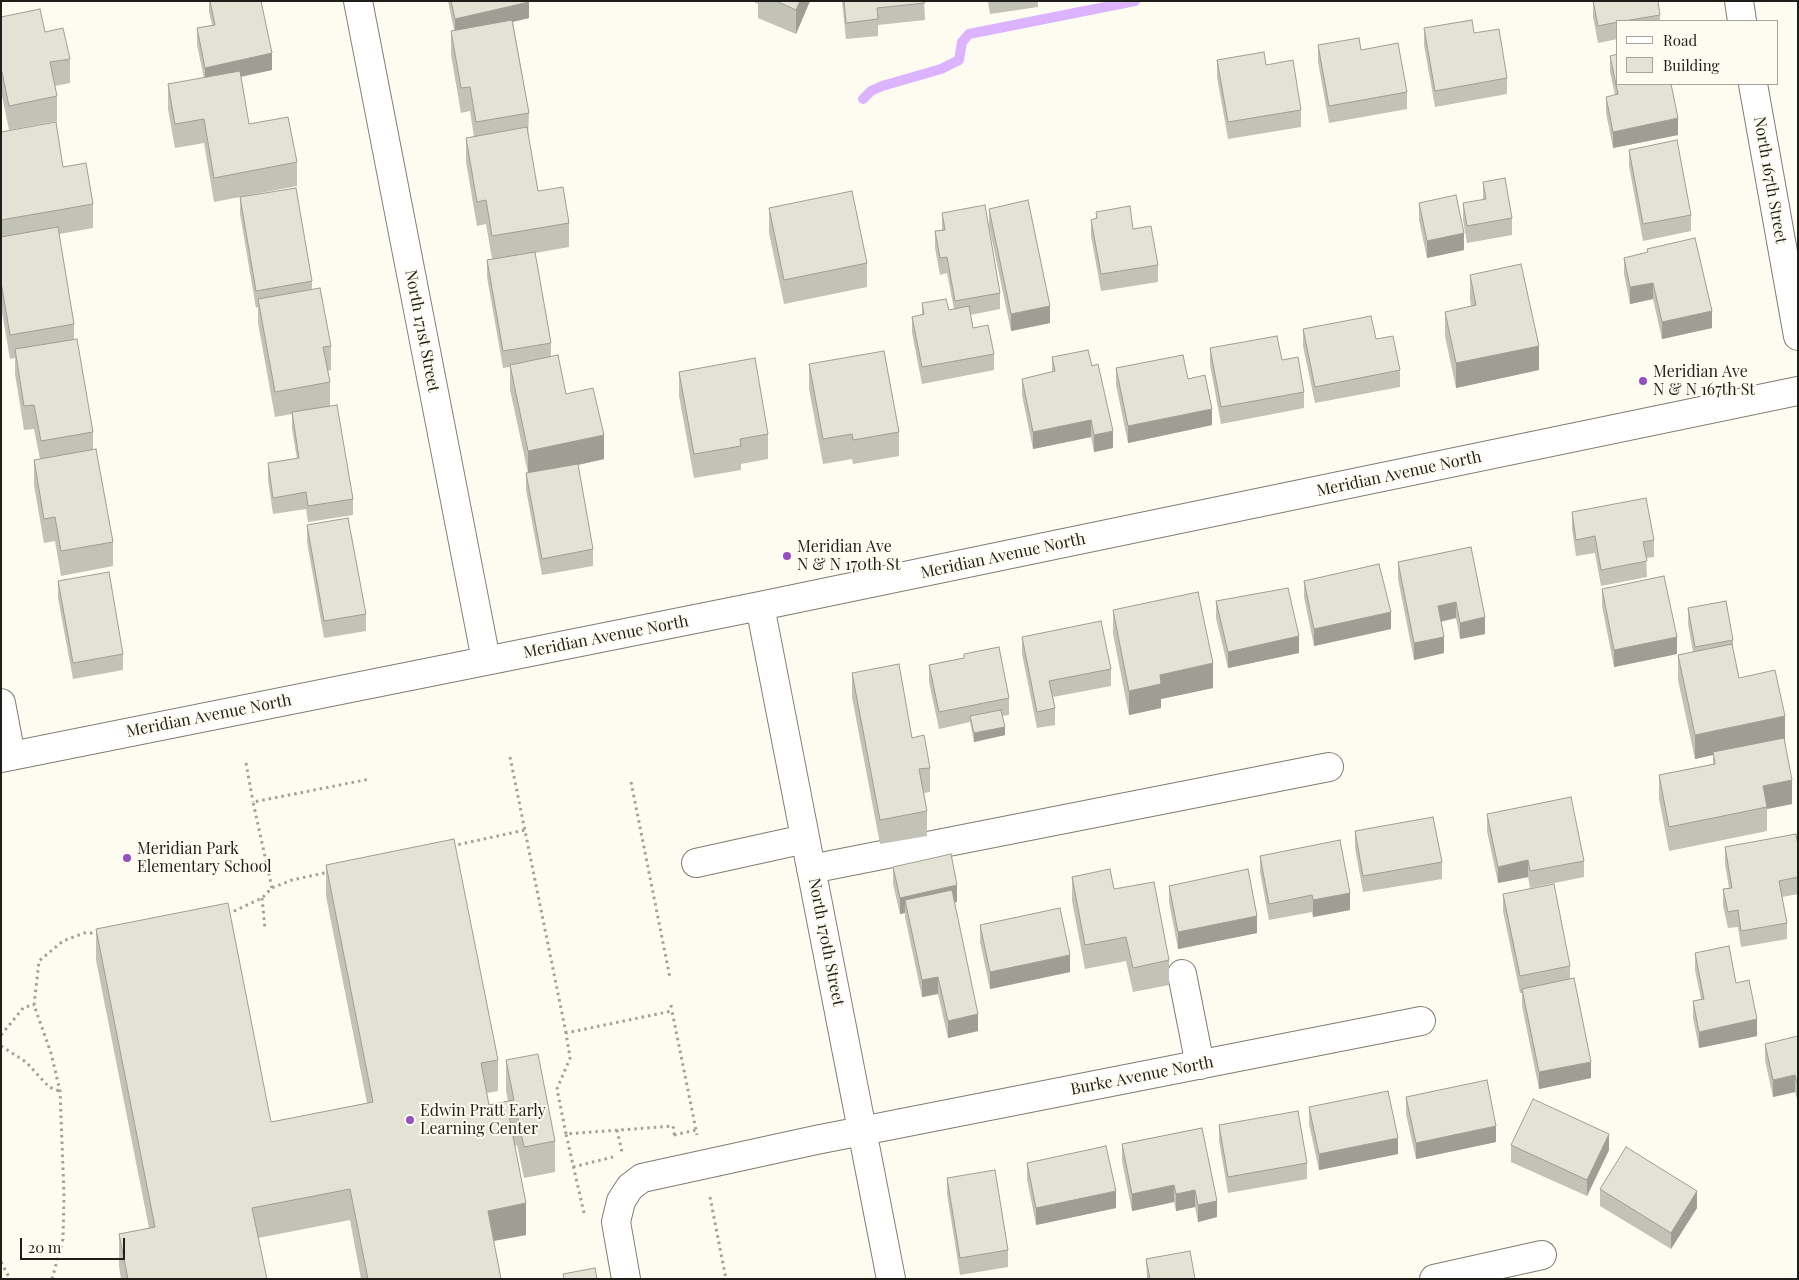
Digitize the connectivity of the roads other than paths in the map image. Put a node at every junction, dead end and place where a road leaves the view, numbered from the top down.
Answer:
1 (358, 1) edge
2 (1739, 1) edge
3 (1742, 20) edge
4 (1753, 85) edge
5 (1798, 336) edge
6 (1798, 391) edge
7 (760, 606) junction
8 (486, 660) junction
9 (1, 703) edge
10 (6, 757) edge
11 (1329, 767) dead end
12 (805, 839) junction
13 (696, 863) dead end
14 (811, 869) junction
15 (1182, 974) dead end
16 (1421, 1021) dead end
17 (1200, 1065) junction
18 (863, 1131) junction
19 (1542, 1255) dead end
20 (626, 1279) edge
21 (891, 1279) edge
22 (1434, 1279) edge

1 - 8 street, North 171st Street
2 - 3 street
4 - 5 street, North 167th Street
6 - 7 street, Meridian Avenue North
7 - 8 street, Meridian Avenue North
7 - 12 street, North 170th Street
8 - 10 street, Meridian Avenue North
9 - 10 street
11 - 14 street
12 - 13 street
12 - 14 street, North 170th Street
14 - 18 street, North 170th Street
15 - 17 street
16 - 17 street, Burke Avenue North
17 - 18 street, Burke Avenue North
18 - 20 street, Burke Avenue North
18 - 21 street, North 170th Street
19 - 22 street

